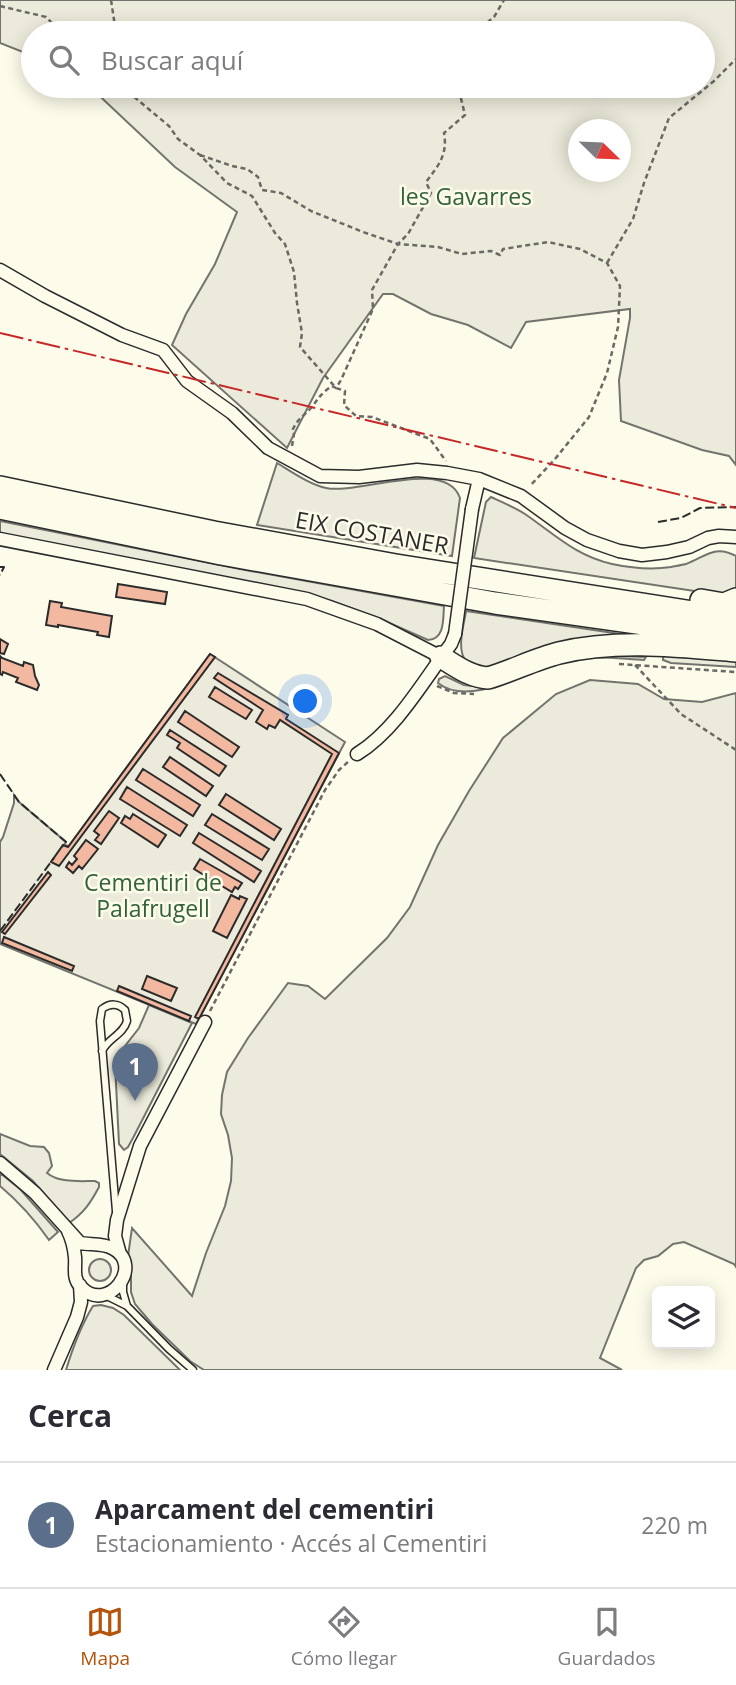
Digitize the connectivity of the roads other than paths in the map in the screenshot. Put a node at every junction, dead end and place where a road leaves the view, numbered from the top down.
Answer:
1 (0, 270) edge
2 (479, 479) junction
3 (0, 487) edge
4 (0, 508) edge
5 (736, 537) edge
6 (0, 539) edge
7 (283, 543) junction
8 (736, 599) edge
9 (736, 619) edge
10 (736, 637) edge
11 (736, 651) edge
12 (441, 657) junction
13 (357, 754) road end
14 (205, 1022) road end
15 (102, 1051) junction
16 (0, 1163) edge
17 (117, 1220) junction
18 (68, 1231) junction
19 (97, 1245) junction
20 (120, 1254) junction
21 (76, 1261) junction
22 (123, 1280) junction
23 (80, 1285) junction
24 (100, 1294) junction
25 (127, 1306) junction
26 (77, 1317) junction
27 (54, 1370) edge
28 (193, 1370) edge

1 - 2 street
2 - 5 street
2 - 12 street, bridge
3 - 7 highway, EIX COSTANER
4 - 10 highway, EIX COSTANER
6 - 12 street
7 - 8 highway
7 - 9 highway, EIX COSTANER
11 - 12 highway
12 - 13 street
14 - 17 street
15 - 15 lane
15 - 17 lane
16 - 18 street
17 - 19 street
17 - 20 street
18 - 19 street
18 - 21 street
19 - 20 street
19 - 21 street
20 - 22 street
21 - 23 street
22 - 24 street
22 - 25 lane
23 - 24 street
23 - 26 street
24 - 25 lane
24 - 26 street
25 - 28 lane
26 - 27 street

